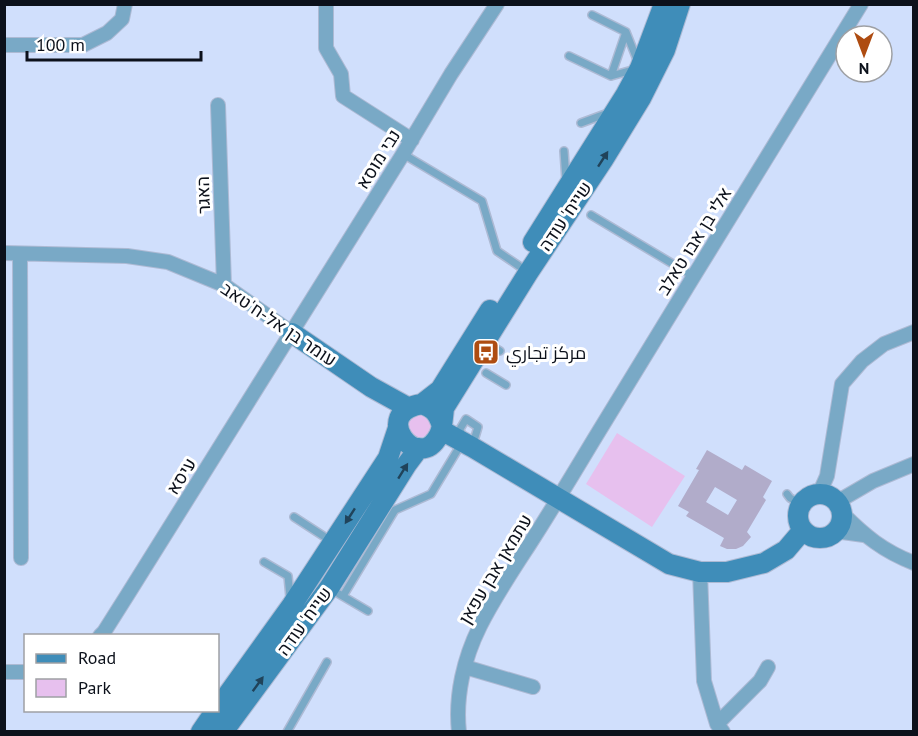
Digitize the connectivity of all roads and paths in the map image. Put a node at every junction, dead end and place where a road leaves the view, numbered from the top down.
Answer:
1 (125, 4) edge
2 (326, 4) edge
3 (496, 4) edge
4 (861, 4) edge
5 (677, 6) edge
6 (592, 15) dead end
7 (626, 32) junction
8 (4, 45) edge
9 (569, 56) dead end
10 (640, 68) junction
11 (610, 76) junction
12 (218, 105) dead end
13 (616, 110) junction
14 (581, 123) dead end
15 (412, 140) junction
16 (564, 150) dead end
17 (403, 154) junction
18 (567, 189) junction
19 (591, 215) dead end
20 (4, 253) edge
21 (20, 254) junction
22 (519, 266) junction
23 (693, 276) junction
24 (224, 285) junction
25 (914, 332) edge
26 (291, 333) junction
27 (486, 373) dead end
28 (506, 384) dead end
29 (407, 415) junction
30 (434, 436) junction
31 (467, 444) junction
32 (914, 464) edge
33 (559, 498) junction
34 (832, 503) junction
35 (387, 505) junction
36 (294, 517) dead end
37 (802, 530) junction
38 (333, 542) junction
39 (21, 558) dead end
40 (264, 562) dead end
41 (914, 563) edge
42 (700, 572) junction
43 (336, 592) junction
44 (291, 605) junction
45 (368, 611) dead end
46 (102, 634) edge
47 (327, 662) dead end
48 (465, 667) junction
49 (768, 667) dead end
50 (4, 672) edge
51 (24, 672) edge
52 (533, 687) dead end
53 (219, 706) edge
54 (215, 712) edge
55 (720, 728) edge
56 (201, 732) edge
57 (224, 732) edge
58 (287, 732) edge
59 (459, 732) edge

1 - 8 street
2 - 15 street
3 - 15 street, נבי מוסא
4 - 23 street, אלי בן אבו טאלב
5 - 10 main road, שייח' עודה
30 -> 5 main road, שייח' עודה
6 - 7 lane
7 - 10 lane
7 - 11 lane
9 - 11 lane
10 - 11 lane
10 - 13 main road, שייח' עודה
12 - 24 street, האגר
13 - 14 lane
13 - 18 main road, שייח' עודה
15 - 17 street, נבי מוסא
16 - 18 lane
17 - 22 lane
17 - 26 street, נבי מוסא
18 - 22 main road, שייח' עודה
19 - 23 lane
20 - 21 street, עומר בן אל-ח'טאב
21 - 24 street, עומר בן אל-ח'טאב
21 - 39 street
22 - 29 main road, שייח' עודה
23 - 33 street, אלי בן אבו טאלב
24 - 26 street, עומר בן אל-ח'טאב
25 - 34 street
26 - 29 main road, עומר בן אל-ח'טאב
26 - 46 street, עיסא
27 - 28 lane
29 - 30 main road
29 - 30 main road
29 -> 38 main road, שייח' עודה
30 - 31 main road
35 -> 30 main road, שייח' עודה
31 - 31 lane
31 - 33 main road
31 - 35 lane
32 - 34 street
33 - 42 main road
33 - 48 street, עתמאן אבן עפאן
34 - 37 main road
34 - 37 main road
34 - 41 street
35 - 43 main road, שייח' עודה
36 - 38 lane
37 - 42 main road
38 - 44 main road, שייח' עודה
40 - 44 lane
42 - 55 street
43 - 45 lane
57 -> 43 main road, שייח' עודה
44 - 53 main road, שייח' עודה
47 - 58 lane
48 - 52 street
48 - 59 street, עתמאן אבן עפאן
49 - 55 street
50 - 51 street
54 - 56 main road, שייח' עודה

